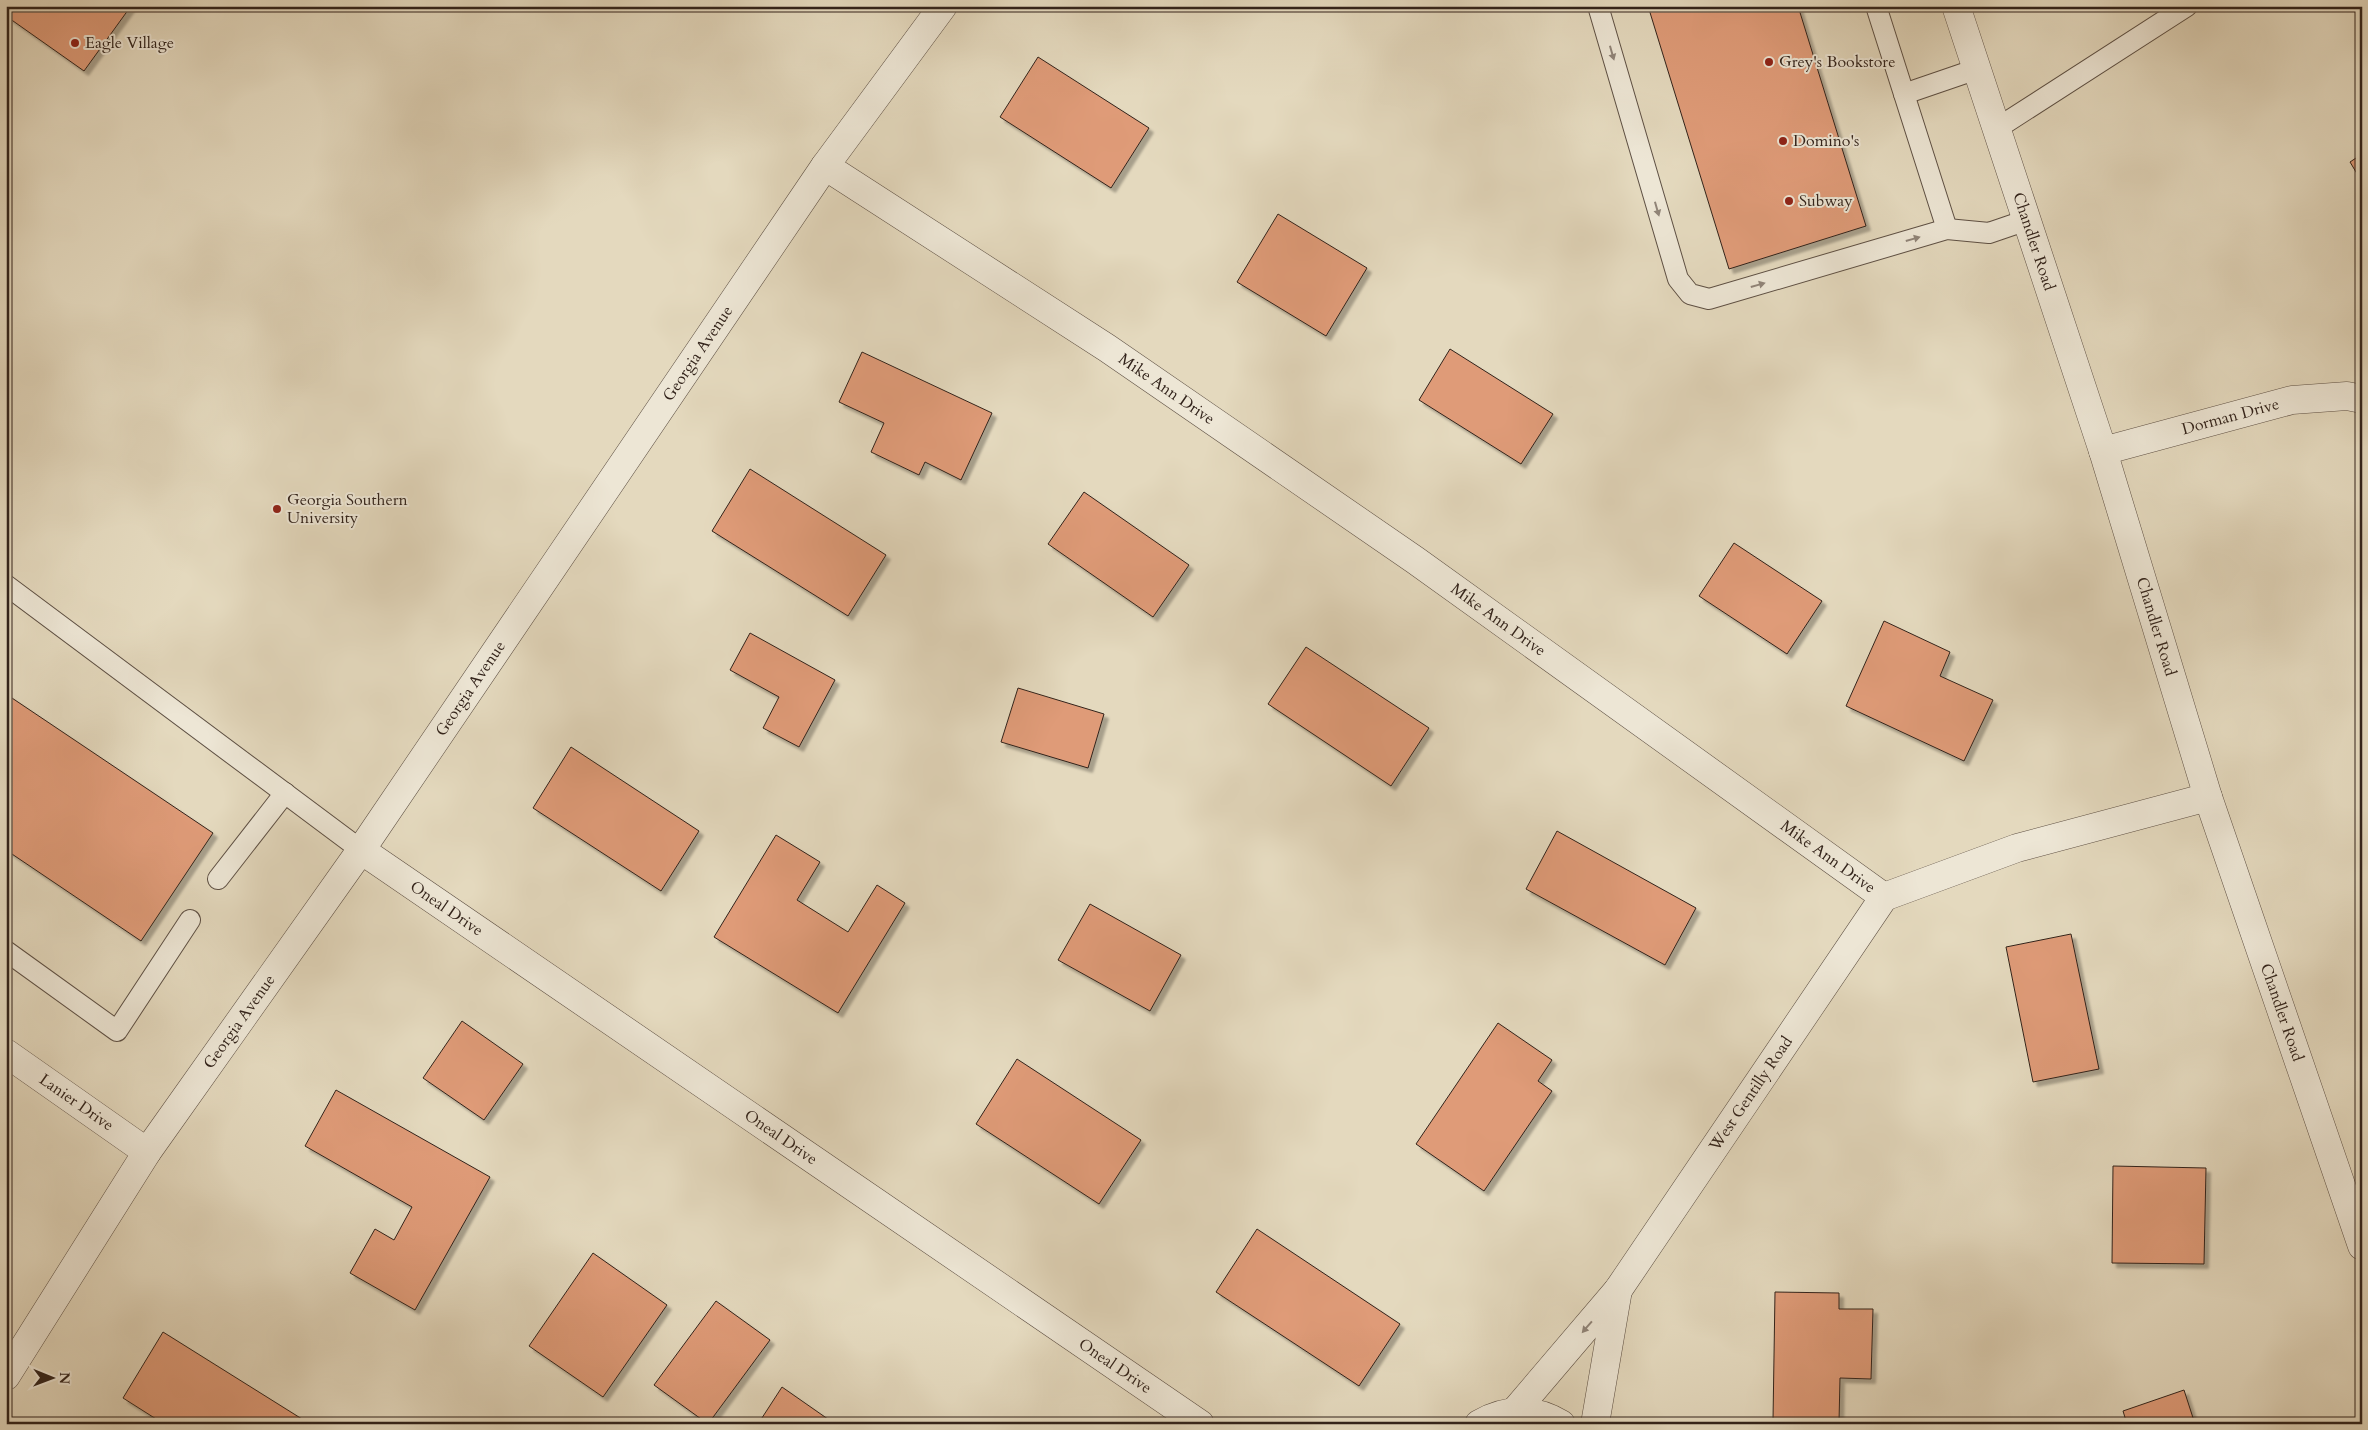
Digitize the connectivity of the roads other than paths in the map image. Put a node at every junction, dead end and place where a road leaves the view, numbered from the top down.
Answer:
1 (943, 6) edge
2 (1598, 6) edge
3 (1876, 6) edge
4 (1956, 6) edge
5 (2187, 6) edge
6 (1977, 70) junction
7 (1904, 94) junction
8 (1996, 129) junction
9 (825, 166) junction
10 (2027, 220) junction
11 (1947, 230) junction
12 (2362, 399) edge
13 (2103, 451) junction
14 (6, 585) edge
15 (286, 792) junction
16 (2208, 797) junction
17 (361, 850) junction
18 (218, 879) dead end
19 (1884, 897) junction
20 (190, 920) dead end
21 (6, 951) edge
22 (6, 1053) edge
23 (147, 1152) junction
24 (2362, 1246) edge
25 (1618, 1290) junction
26 (6, 1376) edge
27 (1515, 1411) junction
28 (1200, 1424) edge
29 (1479, 1424) edge
30 (1561, 1424) edge
31 (1595, 1424) edge

1 - 9 street, Georgia Avenue
2 -> 11 lane
3 - 7 lane
4 - 6 street, Chandler Road
5 - 8 lane
6 - 7 lane
6 - 8 street, Chandler Road
7 - 11 lane
8 - 10 street, Chandler Road
9 - 17 street, Georgia Avenue
9 - 19 street, Mike Ann Drive
10 - 11 lane
10 - 13 street, Chandler Road
12 - 13 street, Dorman Drive
13 - 16 street, Chandler Road
14 - 15 lane
15 - 17 lane
15 - 18 lane
16 - 19 street, Mike Ann Drive
16 - 24 street, Chandler Road
17 - 23 street, Georgia Avenue
17 - 28 street, Oneal Drive
19 - 25 street, West Gentilly Road
20 - 21 lane
22 - 23 street, Lanier Drive
23 - 26 street, Georgia Avenue
25 -> 27 street, West Gentilly Road
25 - 31 street, West Gentilly Road
27 - 29 street
27 - 30 street

